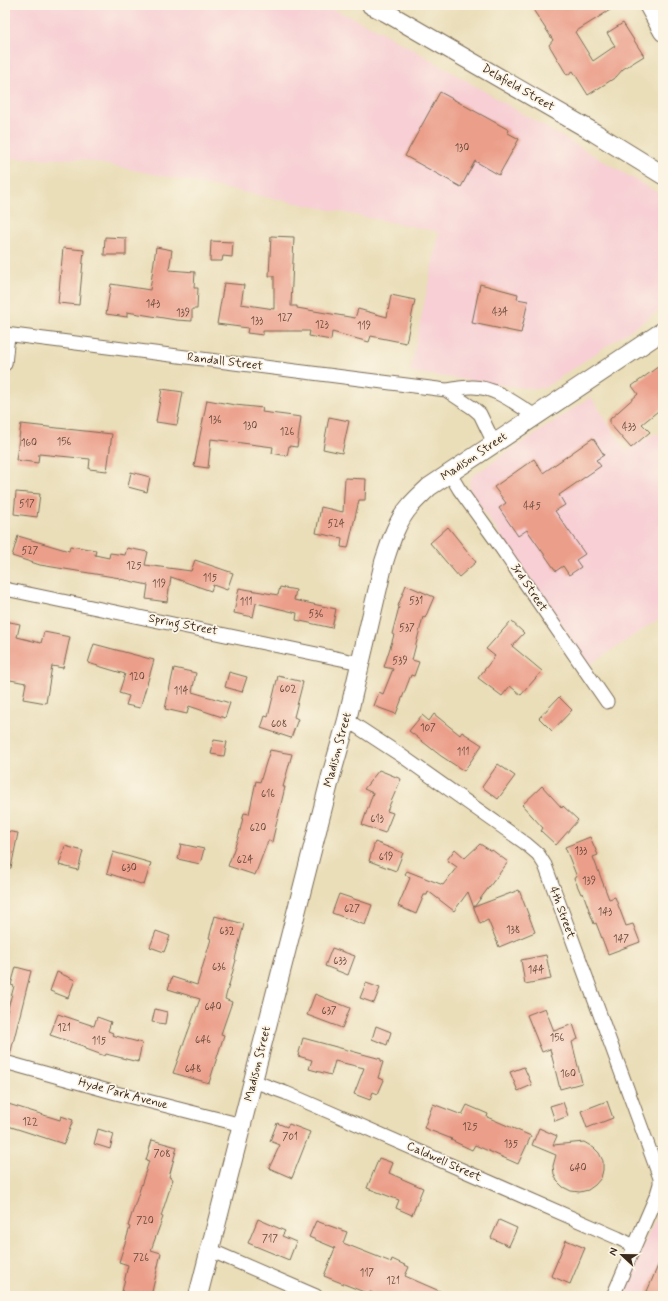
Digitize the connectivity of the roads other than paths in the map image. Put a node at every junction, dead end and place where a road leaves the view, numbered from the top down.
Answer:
1 (371, 5) edge
2 (648, 5) edge
3 (663, 32) edge
4 (661, 171) edge
5 (663, 331) edge
6 (6, 334) edge
7 (5, 364) edge
8 (446, 390) junction
9 (535, 416) junction
10 (494, 443) junction
11 (450, 474) junction
12 (5, 589) edge
13 (360, 663) junction
14 (607, 702) dead end
15 (347, 720) junction
16 (5, 1062) edge
17 (253, 1081) junction
18 (242, 1125) junction
19 (660, 1195) edge
20 (634, 1246) junction
21 (210, 1250) junction
22 (198, 1296) edge
23 (316, 1296) edge
24 (613, 1296) edge

1 - 4 street, Delafield Street
2 - 3 street
5 - 9 street, Madison Street
6 - 7 street
6 - 8 street, Randall Street
8 - 9 street, Randall Street
8 - 10 street, Randall Street
9 - 10 street, Madison Street
10 - 11 street, Madison Street
11 - 13 street, Madison Street
11 - 14 street, 3rd Street
12 - 13 street, Spring Street
13 - 15 street, Madison Street
15 - 17 street, Madison Street
15 - 19 street, 4th Street
16 - 18 street, Hyde Park Avenue
17 - 18 street, Madison Street
17 - 20 street, Caldwell Street
18 - 21 street, Madison Street
19 - 20 street, 4th Street
20 - 24 street, 4th Street
21 - 22 street, Madison Street
21 - 23 street

